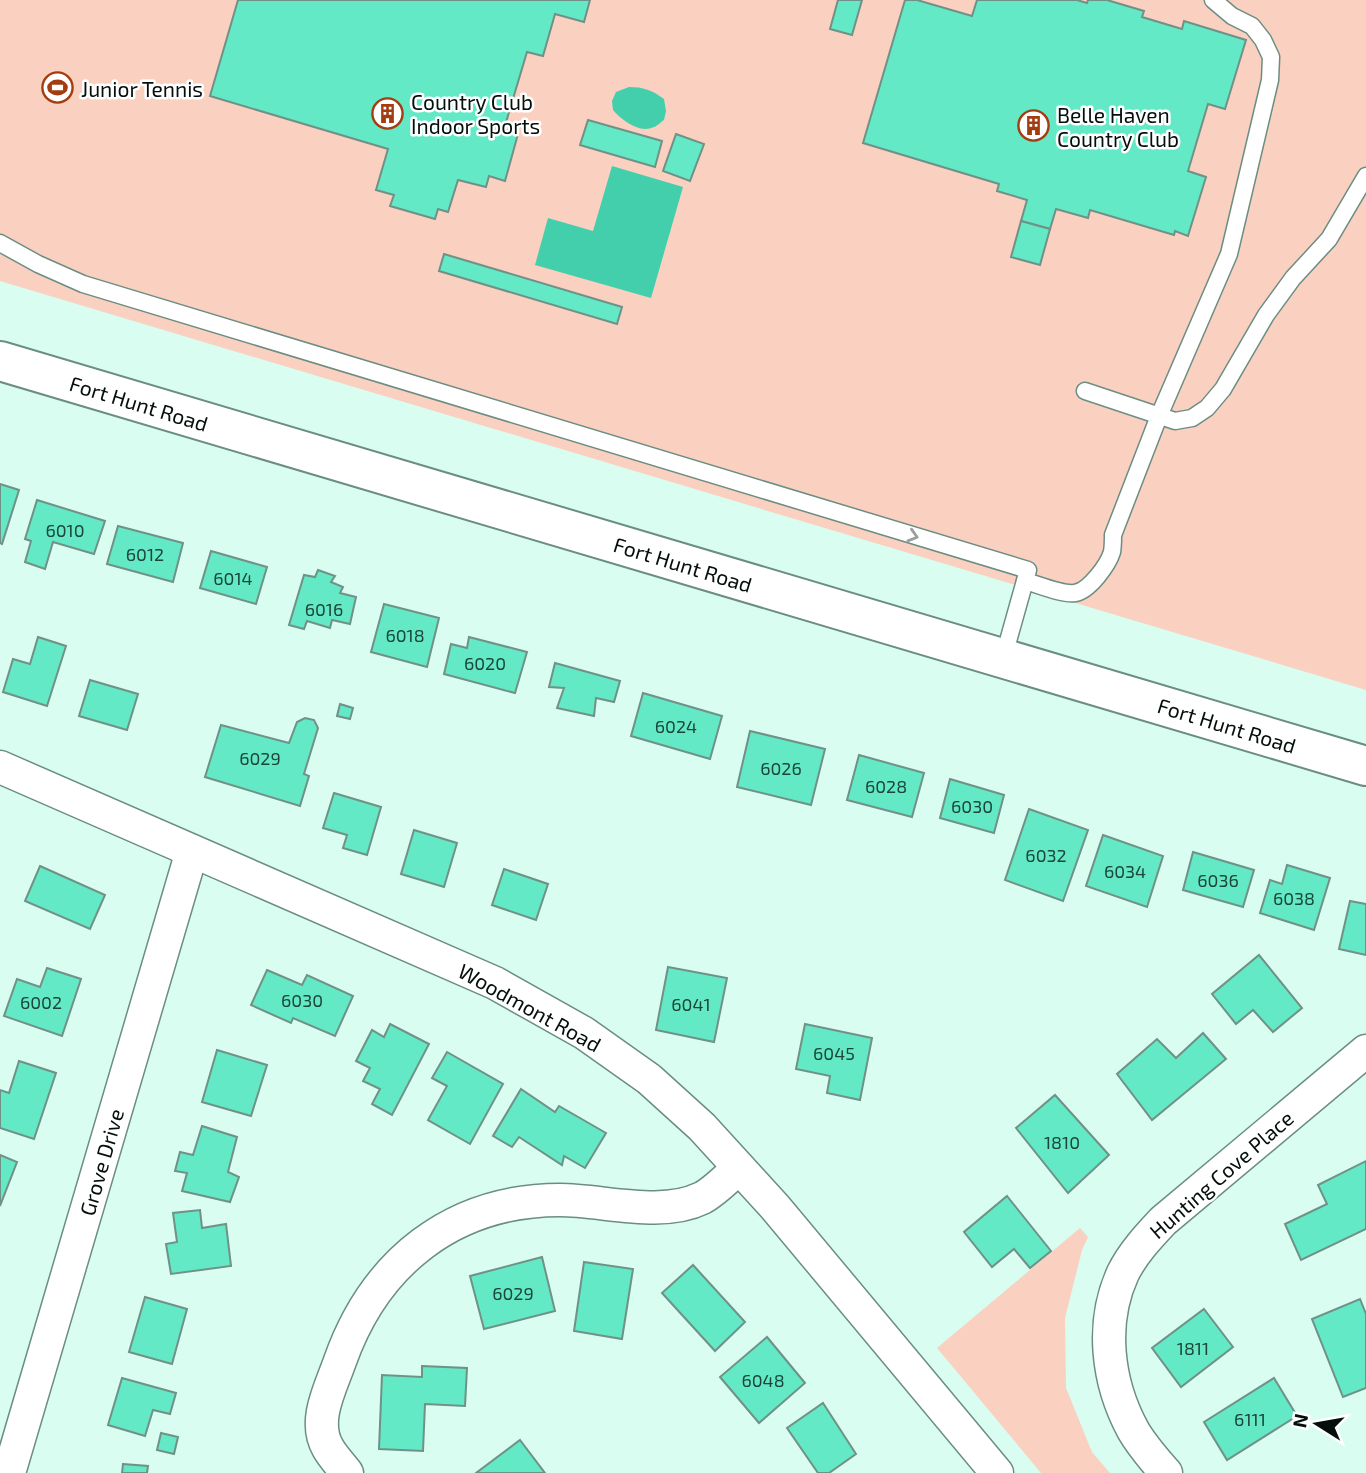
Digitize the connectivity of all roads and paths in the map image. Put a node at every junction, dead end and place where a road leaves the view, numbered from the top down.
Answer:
1 (1213, 0) edge
2 (1366, 176) edge
3 (0, 243) edge
4 (0, 362) edge
5 (1085, 391) dead end
6 (1159, 416) junction
7 (1026, 575) junction
8 (1003, 659) junction
9 (1366, 766) edge
10 (0, 767) edge
11 (192, 851) junction
12 (1366, 1051) edge
13 (739, 1168) junction
14 (9, 1473) edge
15 (347, 1473) edge
16 (997, 1473) edge
17 (1166, 1473) edge

1 - 6 lane
2 - 6 lane
3 -> 7 lane
4 - 8 main road, Fort Hunt Road
5 - 6 lane
6 - 7 lane
7 - 8 lane
8 - 9 main road, Fort Hunt Road
10 - 11 street, Woodmont Road
11 - 13 street, Woodmont Road
11 - 14 street, Grove Drive
12 - 17 street, Hunting Cove Place
13 - 15 street
13 - 16 street, Woodmont Road

